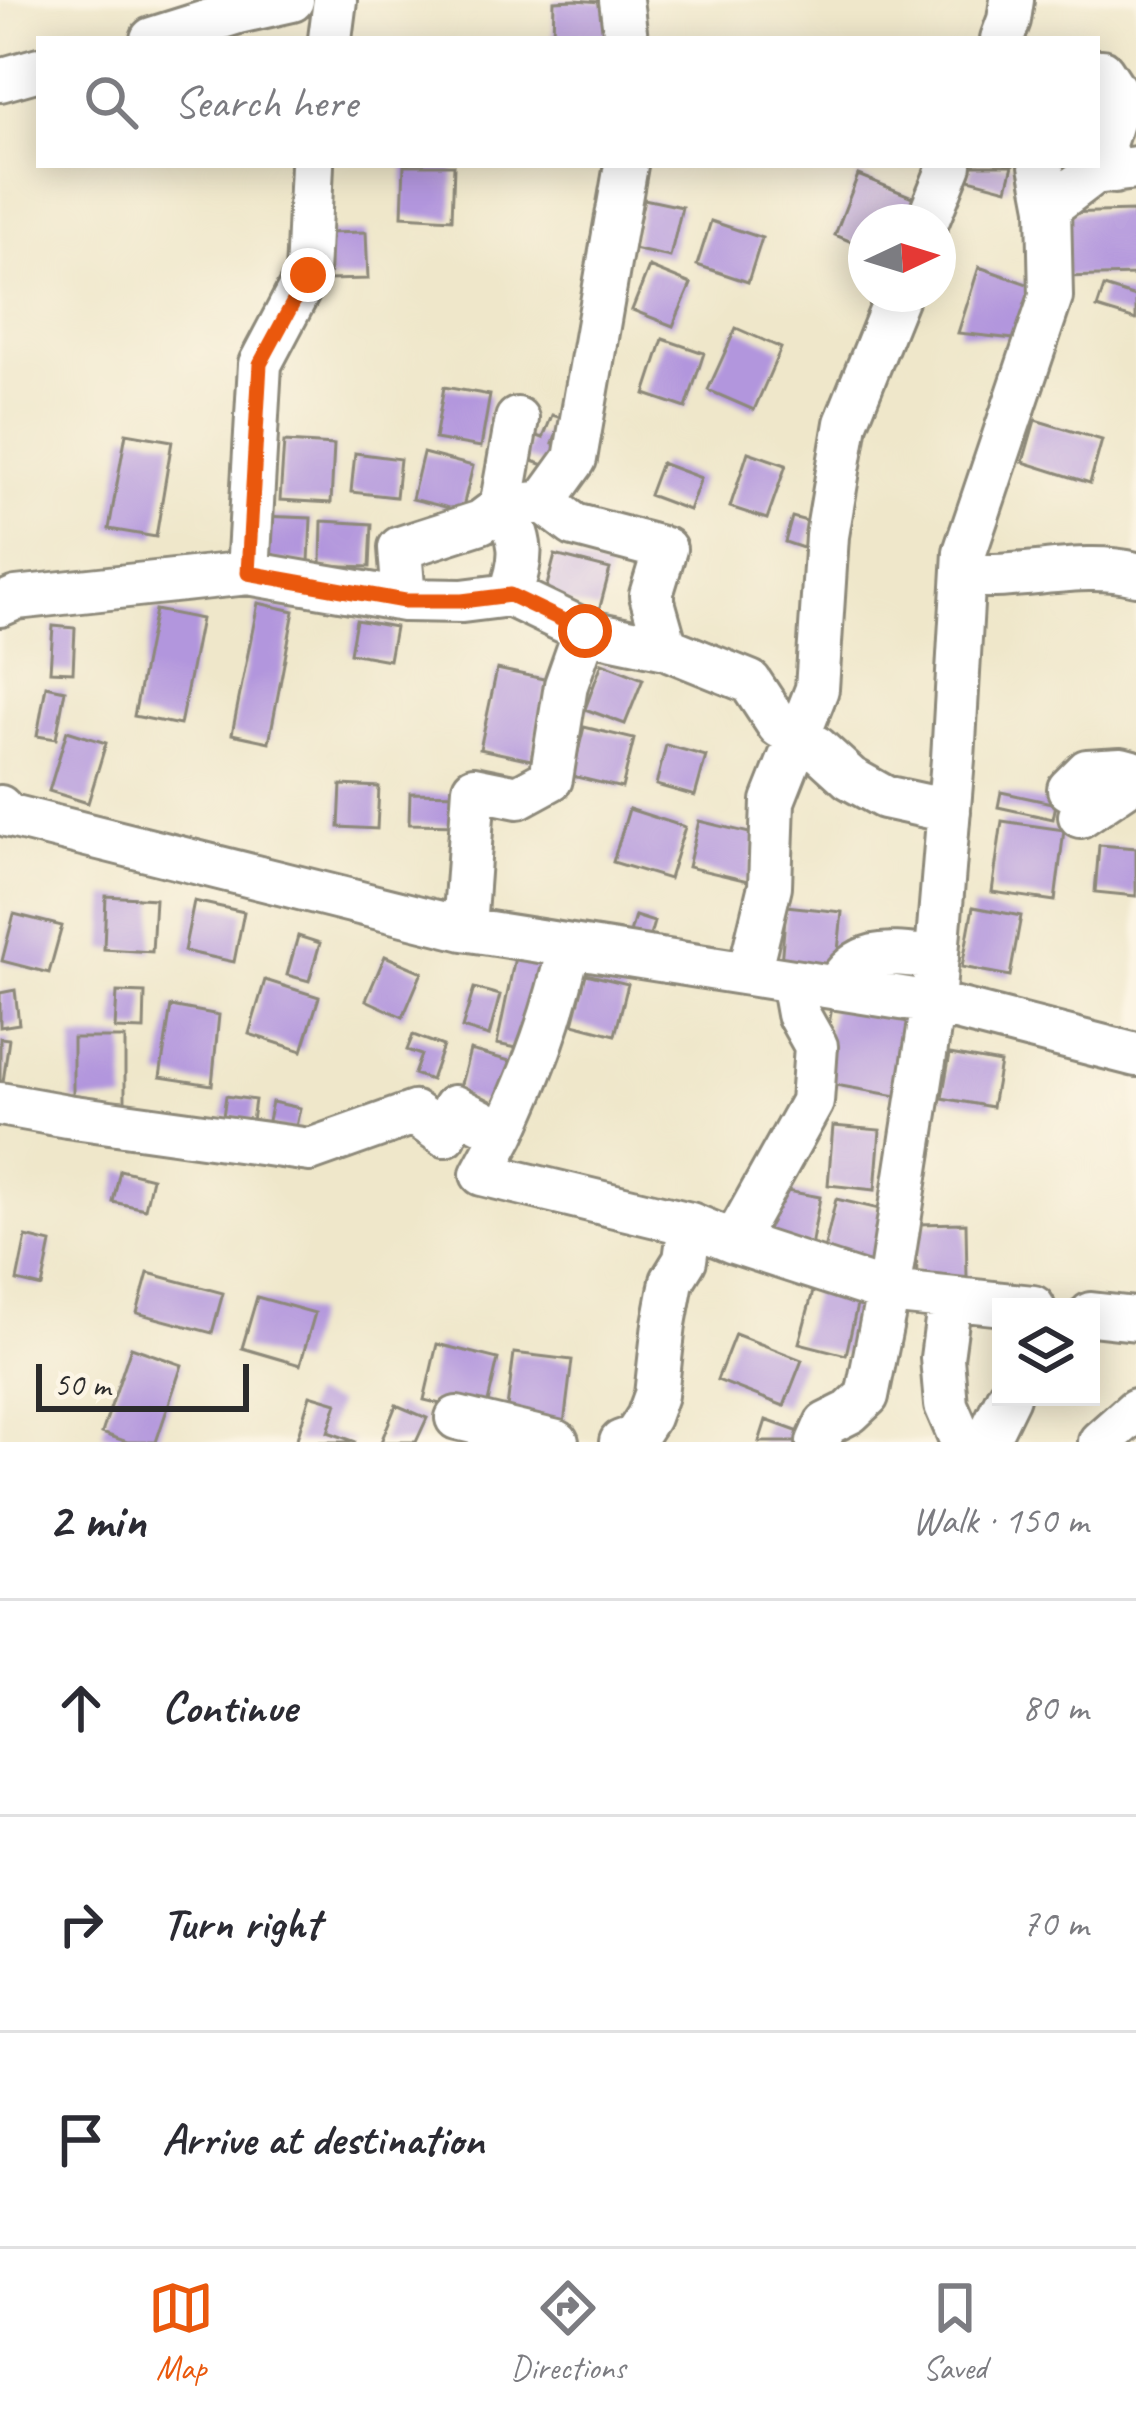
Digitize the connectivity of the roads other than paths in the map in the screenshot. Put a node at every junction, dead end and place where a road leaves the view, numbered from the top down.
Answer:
1 (292, 0) edge
2 (335, 0) edge
3 (621, 0) edge
4 (1012, 0) edge
5 (162, 36) edge
6 (330, 36) edge
7 (626, 36) edge
8 (1002, 36) edge
9 (36, 70) edge
10 (1100, 70) edge
11 (0, 80) edge
12 (312, 168) edge
13 (625, 168) edge
14 (949, 168) edge
15 (1042, 168) edge
16 (1125, 170) edge
17 (934, 204) edge
18 (1049, 207) junction
19 (891, 312) edge
20 (518, 419) dead end
21 (544, 502) junction
22 (501, 507) junction
23 (248, 573) junction
24 (1136, 574) edge
25 (964, 575) junction
26 (510, 595) junction
27 (404, 601) junction
28 (0, 605) edge
29 (585, 631) junction
30 (666, 648) junction
31 (750, 682) junction
32 (817, 688) junction
33 (799, 736) junction
34 (1136, 775) edge
35 (1074, 802) dead end
36 (949, 811) junction
37 (2, 812) edge
38 (464, 929) junction
39 (569, 946) junction
40 (937, 958) junction
41 (749, 974) junction
42 (792, 981) junction
43 (836, 988) junction
44 (933, 1003) junction
45 (1136, 1055) edge
46 (0, 1104) edge
47 (504, 1132) junction
48 (690, 1224) junction
49 (734, 1242) junction
50 (888, 1292) junction
51 (950, 1299) junction
52 (992, 1303) edge
53 (1100, 1314) edge
54 (1136, 1318) edge
55 (1004, 1406) edge
56 (1136, 1410) edge
57 (458, 1418) dead end
58 (557, 1442) edge
59 (621, 1442) edge
60 (818, 1442) edge
61 (962, 1442) edge
62 (986, 1442) edge
63 (1100, 1442) edge

1 - 5 street
2 - 6 street
3 - 7 street
4 - 8 street
9 - 11 street
10 - 16 street
12 - 23 street
13 - 21 street
14 - 17 street
15 - 18 street
16 - 18 street
18 - 25 street
19 - 32 street
20 - 22 street
21 - 22 street
21 - 30 street
22 - 26 street
22 - 27 street
23 - 27 street
23 - 28 street
24 - 25 street
25 - 36 street
26 - 27 street
26 - 29 street
29 - 30 street
29 - 38 street
30 - 31 street
31 - 32 street
31 - 33 street
32 - 33 street
33 - 36 street
33 - 41 street
34 - 35 street
36 - 40 street
37 - 38 street
38 - 39 street
39 - 41 street
39 - 47 street
40 - 43 street
40 - 44 street
41 - 42 street
42 - 43 street
42 - 49 street
43 - 44 street
44 - 45 street
44 - 50 street
46 - 47 street
47 - 48 street
48 - 49 street
48 - 59 street
49 - 50 street
50 - 51 street
50 - 60 street
51 - 52 street
51 - 61 street
53 - 54 street
55 - 62 street
56 - 63 street
57 - 58 street

